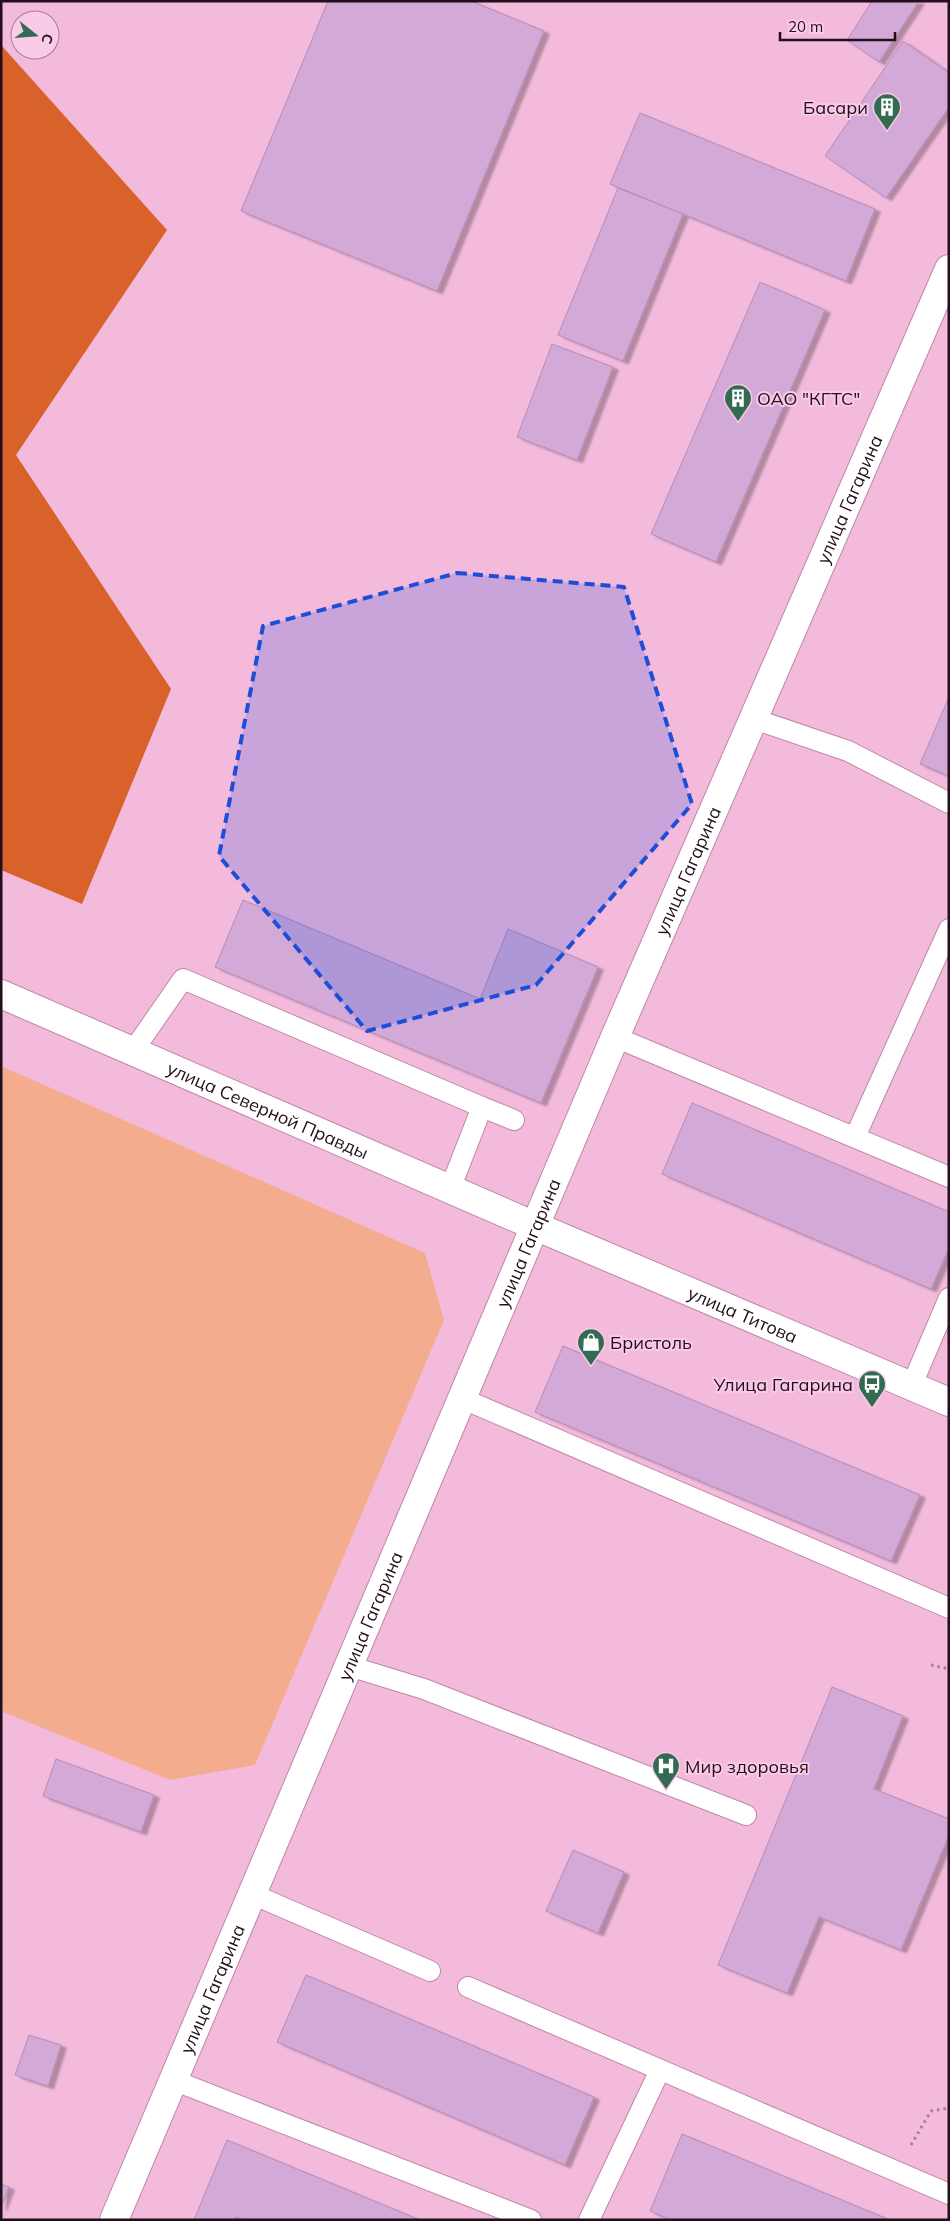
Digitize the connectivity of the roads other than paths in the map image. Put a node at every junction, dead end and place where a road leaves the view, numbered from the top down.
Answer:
1 (947, 280) edge
2 (754, 719) junction
3 (949, 803) edge
4 (949, 929) edge
5 (1, 994) edge
6 (615, 1037) junction
7 (133, 1051) junction
8 (482, 1107) junction
9 (514, 1120) dead end
10 (854, 1137) junction
11 (949, 1177) edge
12 (450, 1189) junction
13 (535, 1226) junction
14 (949, 1298) edge
15 (911, 1387) junction
16 (461, 1398) junction
17 (949, 1402) edge
18 (946, 1600) edge
19 (349, 1666) junction
20 (746, 1815) dead end
21 (252, 1894) junction
22 (430, 1971) dead end
23 (468, 1987) dead end
24 (660, 2070) junction
25 (173, 2080) junction
26 (949, 2194) edge
27 (114, 2220) edge
28 (531, 2220) edge
29 (589, 2220) edge

1 - 2 street, улица Гагарина
2 - 3 lane
2 - 6 street, улица Гагарина
4 - 10 lane
5 - 7 street, улица Северной Правды
6 - 10 lane
6 - 13 street, улица Гагарина
7 - 8 lane
7 - 12 street, улица Северной Правды
8 - 9 lane
8 - 12 lane
10 - 11 lane
12 - 13 street, улица Северной Правды
13 - 15 street, улица Титова
13 - 16 street, улица Гагарина
14 - 15 lane
15 - 17 street, улица Титова
16 - 18 lane
16 - 19 street, улица Гагарина
19 - 20 lane
19 - 21 street, улица Гагарина
21 - 22 lane
21 - 25 street, улица Гагарина
23 - 24 lane
24 - 26 lane
24 - 29 lane
25 - 27 street, улица Гагарина
25 - 28 lane

